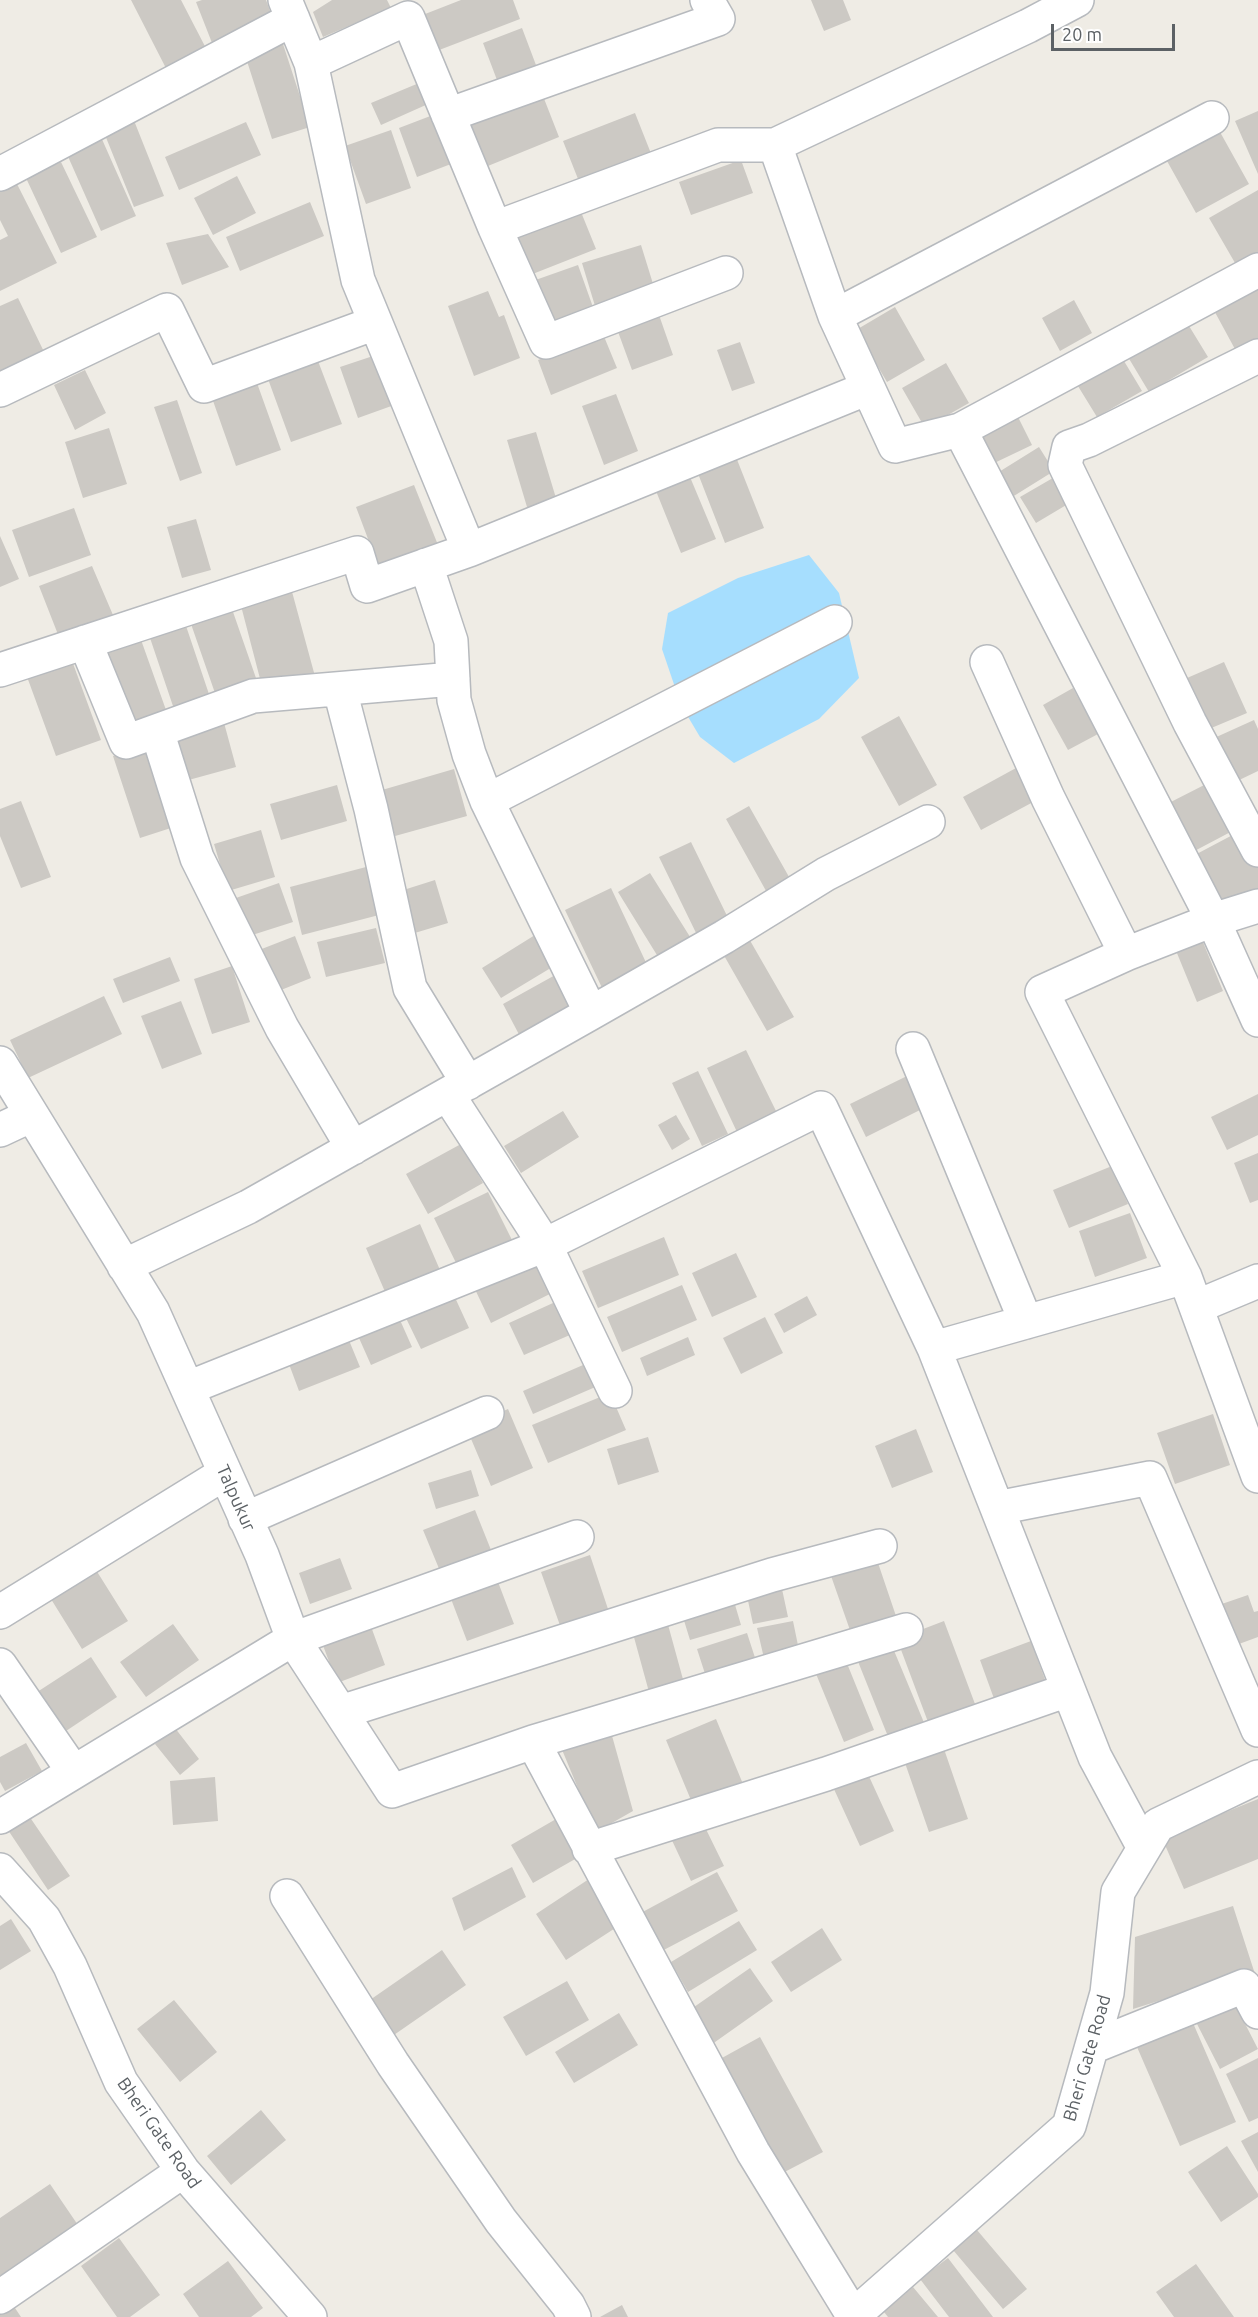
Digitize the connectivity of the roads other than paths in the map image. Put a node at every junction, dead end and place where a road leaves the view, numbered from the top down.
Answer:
1 (707, 0) edge
2 (1077, 0) edge
3 (289, 10) edge
4 (311, 63) junction
5 (448, 115) junction
6 (1212, 118) dead end
7 (775, 145) junction
8 (0, 174) edge
9 (495, 228) junction
10 (1258, 270) edge
11 (726, 273) dead end
12 (835, 316) junction
13 (375, 323) junction
14 (1258, 356) edge
15 (868, 388) junction
16 (0, 390) edge
17 (960, 430) junction
18 (469, 550) junction
19 (426, 565) junction
20 (836, 622) dead end
21 (85, 642) junction
22 (987, 662) dead end
23 (0, 670) edge
24 (453, 679) junction
25 (340, 690) junction
26 (157, 731) junction
27 (487, 801) junction
28 (928, 822) dead end
29 (1258, 850) edge
30 (1258, 906) edge
31 (1213, 920) junction
32 (1126, 954) junction
33 (591, 1013) junction
34 (1258, 1020) edge
35 (912, 1049) dead end
36 (0, 1063) edge
37 (458, 1089) junction
38 (32, 1115) junction
39 (0, 1130) edge
40 (353, 1148) junction
41 (545, 1245) junction
42 (124, 1266) junction
43 (1185, 1277) junction
44 (1258, 1281) edge
45 (1196, 1307) junction
46 (1026, 1322) junction
47 (934, 1348) junction
48 (188, 1388) junction
49 (615, 1391) dead end
50 (487, 1413) dead end
51 (225, 1473) junction
52 (1258, 1476) edge
53 (997, 1508) junction
54 (245, 1519) junction
55 (577, 1538) dead end
56 (880, 1546) dead end
57 (0, 1612) edge
58 (906, 1630) dead end
59 (293, 1639) junction
60 (0, 1665) edge
61 (1068, 1690) junction
62 (341, 1713) junction
63 (1258, 1730) edge
64 (533, 1742) junction
65 (73, 1771) junction
66 (1258, 1777) edge
67 (0, 1817) edge
68 (1144, 1848) junction
69 (589, 1849) junction
70 (0, 1870) edge
71 (287, 1896) dead end
72 (1258, 2012) edge
73 (1092, 2047) junction
74 (183, 2171) junction
75 (0, 2297) edge
76 (310, 2317) edge
77 (574, 2317) edge
78 (853, 2317) edge

1 - 5 street
2 - 7 street
3 - 4 street
3 - 8 street
4 - 5 street
4 - 13 street
5 - 9 street
6 - 12 street
7 - 9 street
7 - 12 street
9 - 11 street
10 - 17 street
12 - 15 street
13 - 16 street
13 - 18 street
14 - 29 street
15 - 17 street
15 - 18 street
17 - 31 street
18 - 19 street
19 - 21 street
19 - 24 street
20 - 27 street
21 - 23 street
21 - 26 street
22 - 32 street
24 - 25 street
24 - 27 street
25 - 26 street
25 - 37 street
26 - 40 street
27 - 33 street
28 - 33 street
30 - 31 street
31 - 32 street
31 - 34 street
32 - 43 street
33 - 37 street
35 - 46 street
36 - 38 street, Talpukur
37 - 40 street
37 - 41 street
38 - 39 street
38 - 42 street, Talpukur
40 - 42 street
41 - 47 street
41 - 48 street
41 - 49 street
42 - 48 street, Talpukur
43 - 45 street
43 - 46 street
44 - 45 street
45 - 52 street
46 - 47 street
47 - 53 street
48 - 51 street, Talpukur
50 - 54 street
51 - 54 street, Talpukur
51 - 57 street
53 - 61 street
53 - 63 street
54 - 59 street, Talpukur
55 - 59 street
56 - 62 street
58 - 64 street
59 - 62 street, Talpukur
59 - 65 street
60 - 65 street
61 - 68 street
61 - 69 street
62 - 64 street, Talpukur
64 - 69 street
65 - 67 street
66 - 68 street, Bheri Gate Road
68 - 73 street, Bheri Gate Road
69 - 78 street
70 - 74 street, Bheri Gate Road
71 - 77 street
72 - 73 street
73 - 78 street, Bheri Gate Road
74 - 75 street
74 - 76 street, Bheri Gate Road

